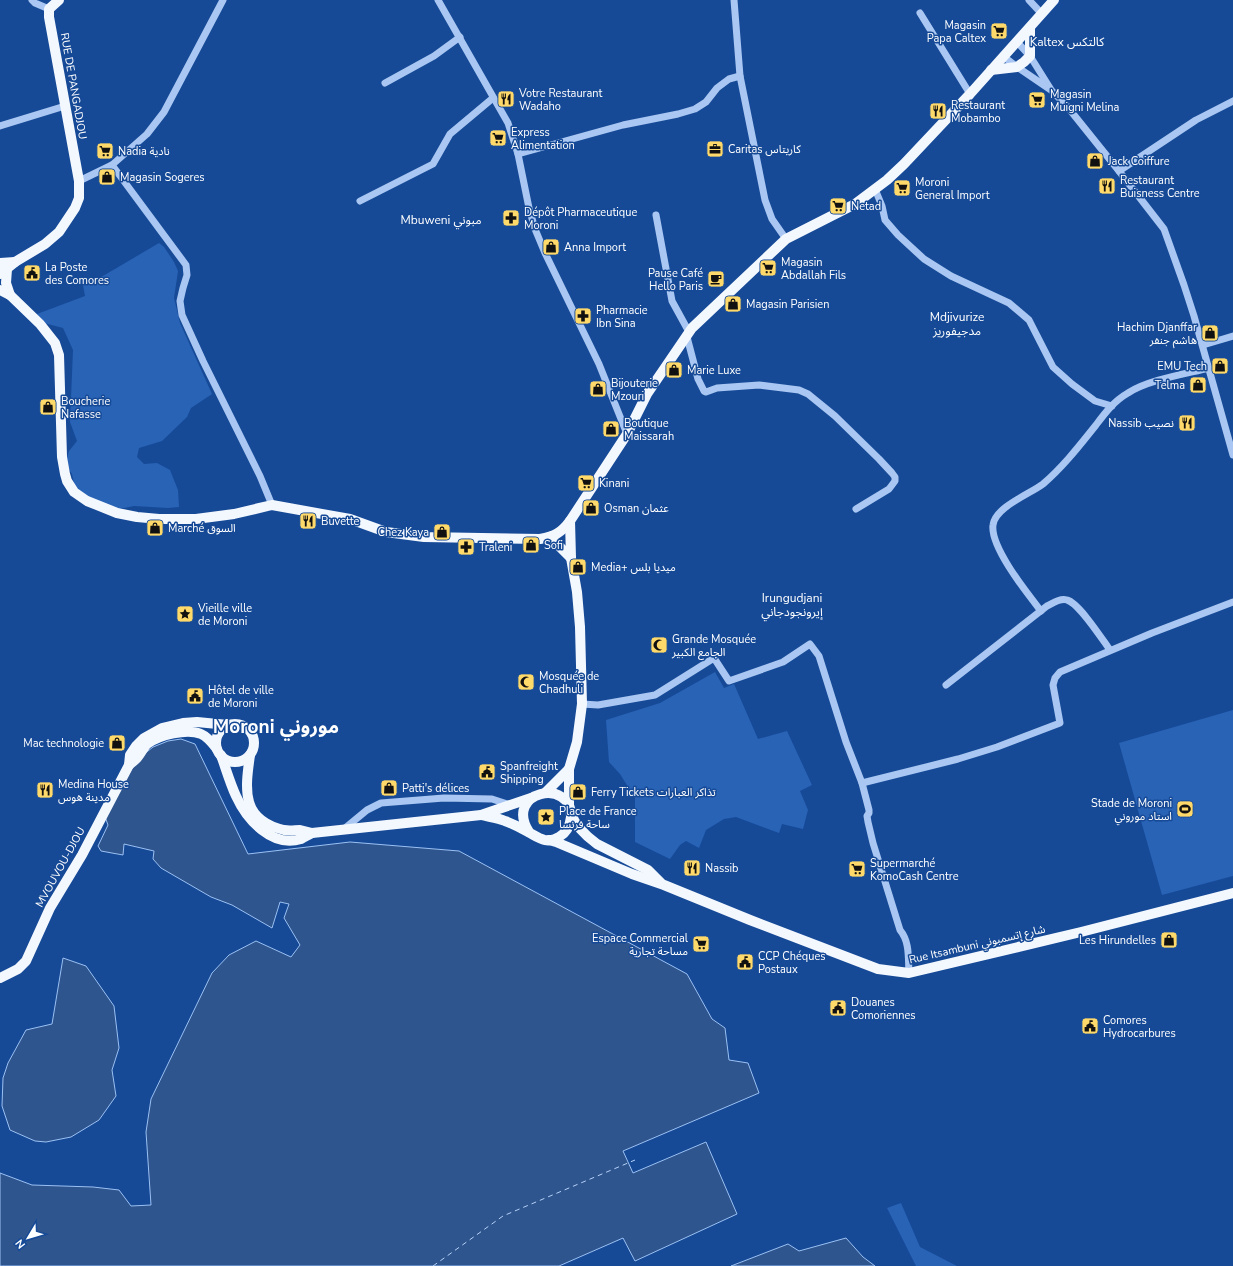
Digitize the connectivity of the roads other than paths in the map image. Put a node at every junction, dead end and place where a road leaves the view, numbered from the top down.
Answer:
1 (32, 0) edge
2 (59, 0) edge
3 (223, 0) edge
4 (438, 0) edge
5 (734, 0) edge
6 (1029, 0) edge
7 (1054, 0) edge
8 (49, 9) junction
9 (920, 13) dead end
10 (1042, 14) junction
11 (1030, 28) junction
12 (460, 36) junction
13 (1017, 42) junction
14 (1003, 56) junction
15 (1030, 56) junction
16 (1017, 67) junction
17 (991, 70) junction
18 (740, 76) junction
19 (385, 83) dead end
20 (1051, 90) junction
21 (970, 94) junction
22 (493, 98) junction
23 (1233, 101) edge
24 (65, 106) junction
25 (0, 126) edge
26 (518, 154) junction
27 (112, 166) junction
28 (1119, 171) junction
29 (79, 181) junction
30 (875, 189) junction
31 (360, 201) dead end
32 (656, 215) dead end
33 (786, 239) junction
34 (2, 269) edge
35 (0, 290) edge
36 (10, 295) junction
37 (688, 334) junction
38 (1233, 336) edge
39 (1203, 345) junction
40 (1209, 368) junction
41 (1112, 406) junction
42 (627, 434) junction
43 (1233, 455) edge
44 (272, 505) junction
45 (856, 509) dead end
46 (570, 521) junction
47 (550, 537) junction
48 (571, 558) junction
49 (1233, 602) edge
50 (1041, 611) junction
51 (1110, 650) junction
52 (946, 685) dead end
53 (582, 704) junction
54 (228, 725) junction
55 (219, 752) junction
56 (250, 755) junction
57 (129, 765) junction
58 (569, 769) junction
59 (862, 783) junction
60 (545, 792) junction
61 (531, 798) junction
62 (512, 806) junction
63 (570, 811) junction
64 (481, 815) junction
65 (344, 829) junction
66 (529, 832) junction
67 (312, 833) junction
68 (549, 840) junction
69 (664, 886) junction
70 (1233, 893) edge
71 (2, 973) edge
72 (909, 973) junction

1 - 8 street
2 - 8 main road
3 - 27 street
4 - 12 street
5 - 18 street
6 - 10 street
7 - 10 main road
8 - 24 main road, RUE DE PANGADJOU
9 - 21 street
10 - 11 main road
11 - 13 main road
11 - 15 main road
12 - 19 street
12 - 22 street
13 - 14 main road
13 - 15 street
14 - 16 street
14 - 17 main road
15 - 16 main road
15 - 20 street
16 - 17 main road
16 - 20 street
17 - 21 main road
18 - 26 street
18 - 33 street
20 - 28 street
21 - 30 main road
22 - 26 street
22 - 31 street
23 - 28 street
24 - 25 street
24 - 29 main road, RUE DE PANGADJOU
26 - 42 street
27 - 29 street
27 - 44 street
28 - 39 street
29 - 34 main road, RUE DE PANGADJOU
30 - 33 main road
30 - 41 street
32 - 37 street
33 - 37 main road
34 - 36 main road
35 - 36 main road
36 - 44 main road
37 - 42 main road
37 - 45 street
38 - 39 street
39 - 40 street
40 - 41 street
40 - 43 street
41 - 50 street
42 - 46 main road
44 - 47 main road
46 - 47 main road
46 - 48 main road
47 - 48 main road
48 - 53 main road
49 - 51 street
50 - 51 street
50 - 52 street
51 - 59 street
53 - 58 main road
53 - 59 street
54 - 55 main road
54 - 56 main road
54 - 57 main road, MVOUVOU-DJOU
55 - 56 main road
55 - 57 main road, MVOUVOU-DJOU
55 - 67 main road
56 - 67 main road
57 - 71 main road, MVOUVOU-DJOU
58 - 60 main road
58 - 63 main road
59 - 72 street
60 - 61 main road
60 - 63 main road
61 - 62 main road
61 - 66 main road
62 - 64 main road
62 - 65 street
63 - 68 main road
63 - 69 main road, Rue Itsambuni شارع إتسمبوني
64 - 65 main road
64 - 66 main road
65 - 67 main road
66 - 68 main road
68 - 69 main road, Rue Itsambuni شارع إتسمبوني
69 - 72 main road, Rue Itsambuni شارع إتسمبوني
70 - 72 main road, Rue Itsambuni شارع إتسمبوني

